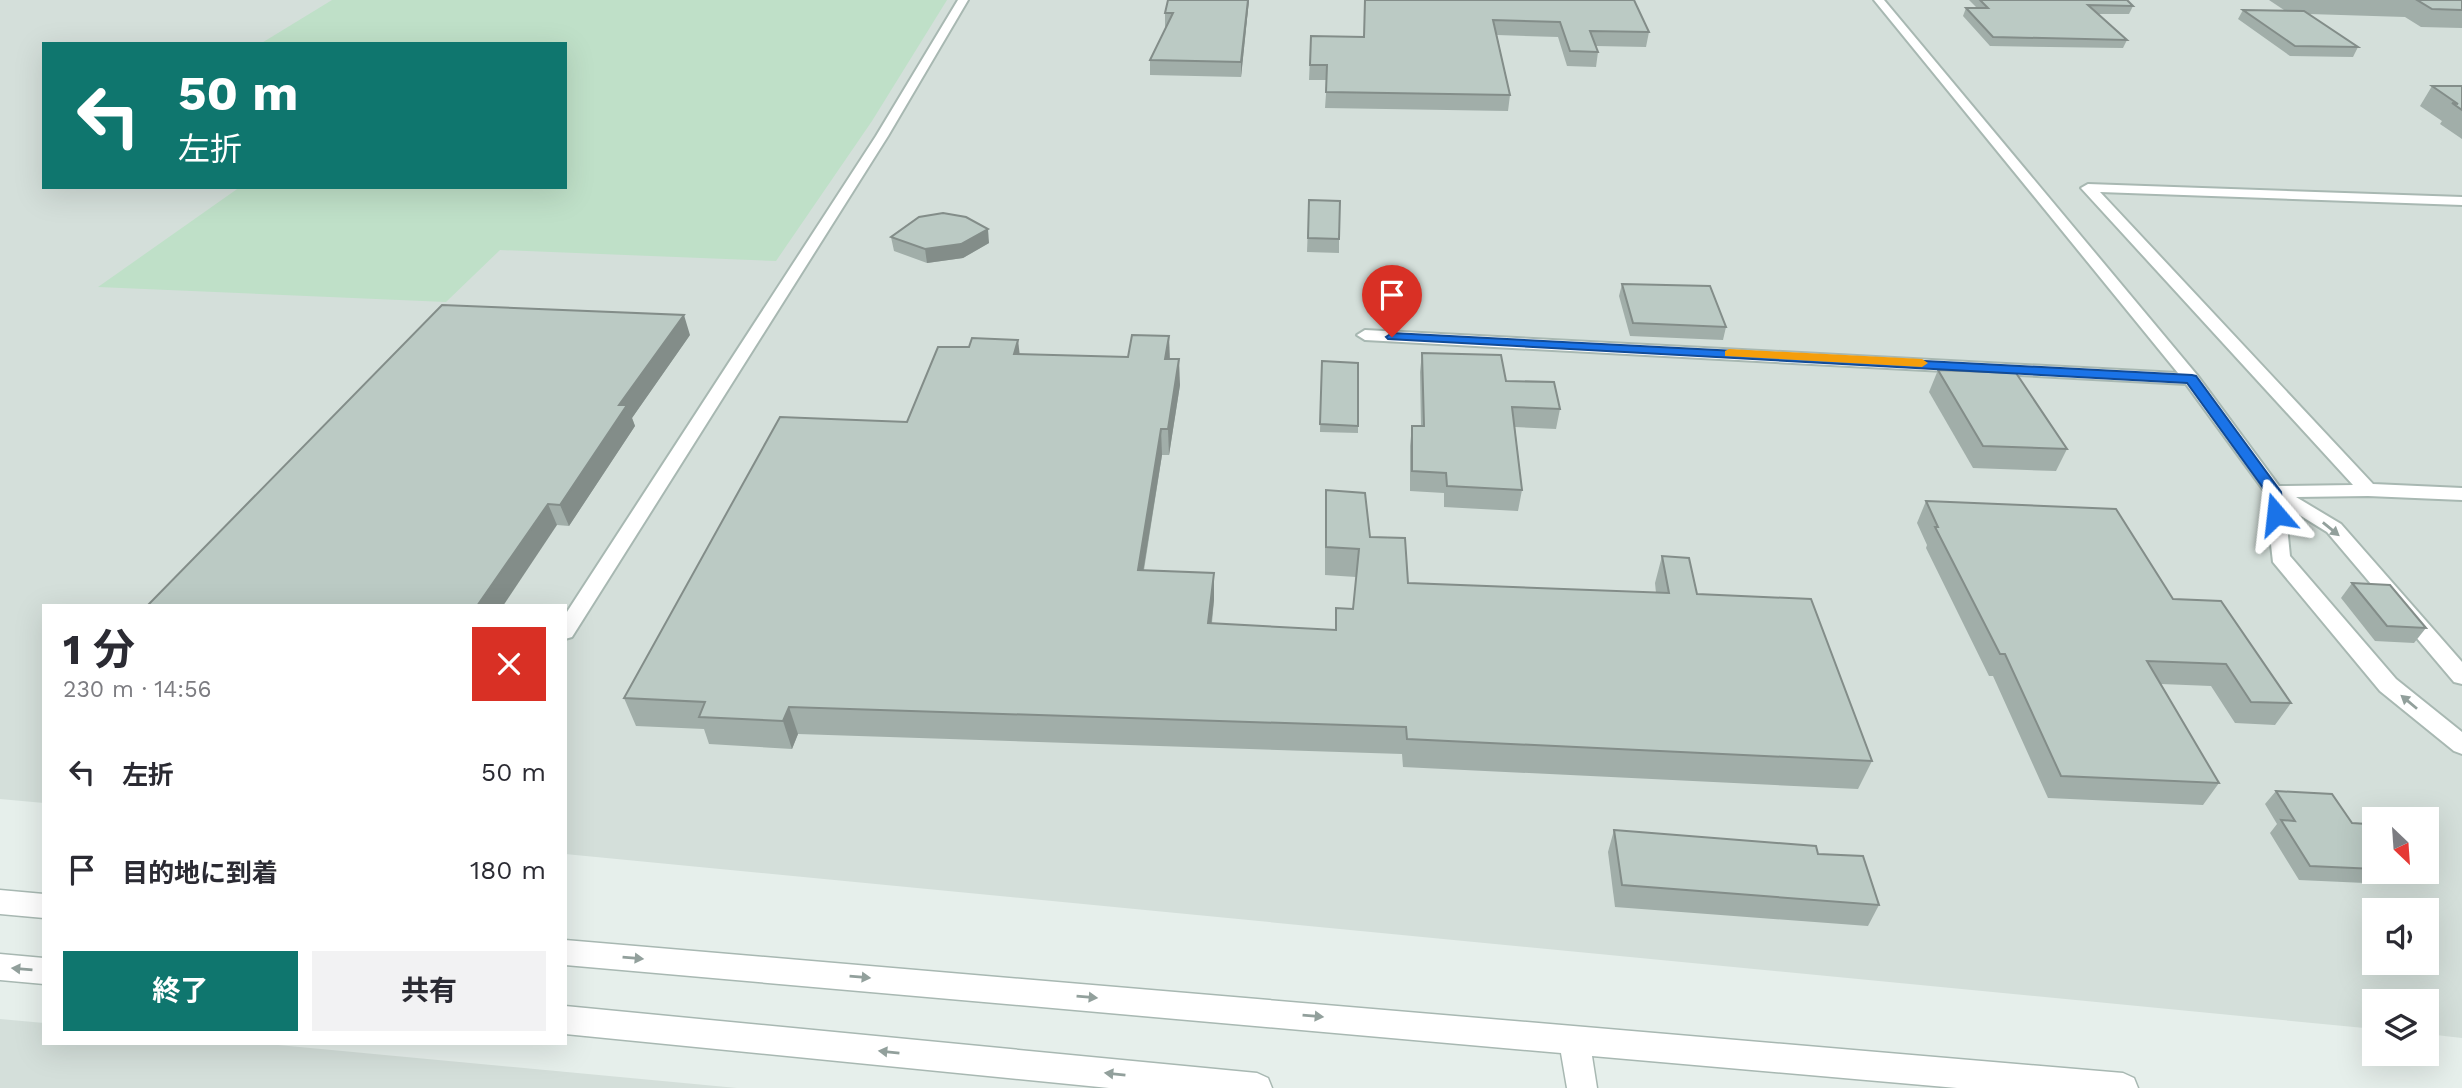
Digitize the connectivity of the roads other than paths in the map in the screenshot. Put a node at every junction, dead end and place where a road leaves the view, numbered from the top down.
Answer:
1 (963, 0) edge
2 (1879, 0) edge
3 (2462, 201) edge
4 (1365, 335) dead end
5 (2192, 379) junction
6 (2368, 490) junction
7 (2274, 492) junction
8 (2462, 494) edge
9 (567, 629) edge
10 (2462, 676) edge
11 (2462, 746) edge
12 (0, 902) edge
13 (42, 906) edge
14 (567, 952) edge
15 (0, 967) edge
16 (42, 971) edge
17 (567, 1020) edge
18 (1574, 1039) junction
19 (1256, 1088) edge
20 (1582, 1088) edge
21 (2123, 1088) edge

1 - 9 lane
2 - 5 lane
3 - 6 lane
4 - 5 lane
5 - 7 lane
6 - 7 lane
6 - 8 lane
7 -> 10 lane
11 -> 7 lane
12 - 13 street
14 -> 18 street
16 -> 15 street
19 -> 17 street
18 - 20 street
18 - 21 street

